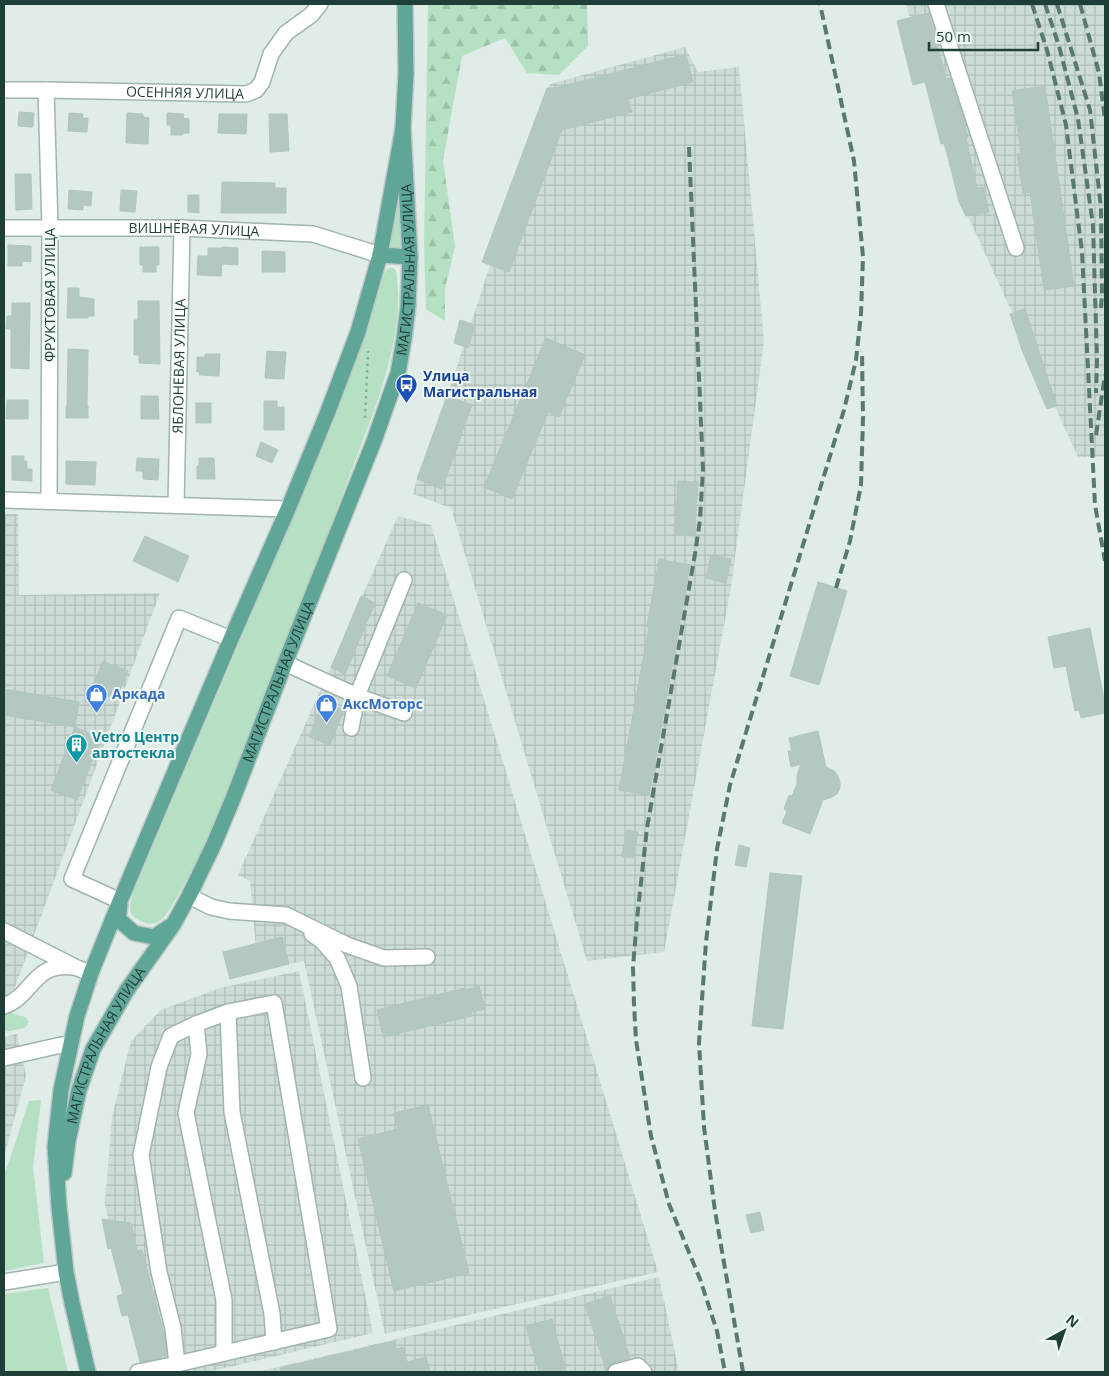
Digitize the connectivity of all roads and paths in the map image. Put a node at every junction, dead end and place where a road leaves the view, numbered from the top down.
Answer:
1 (320, 4) edge
2 (404, 4) edge
3 (936, 4) edge
4 (4, 90) edge
5 (46, 90) junction
6 (403, 128) junction
7 (4, 228) edge
8 (50, 228) junction
9 (182, 228) junction
10 (1016, 248) dead end
11 (380, 255) junction
12 (410, 257) junction
13 (368, 344) dead end
14 (365, 424) dead end
15 (4, 500) edge
16 (49, 501) junction
17 (176, 505) junction
18 (288, 509) junction
19 (404, 580) dead end
20 (231, 639) junction
21 (285, 662) junction
22 (357, 696) junction
23 (404, 713) dead end
24 (351, 728) dead end
25 (189, 896) junction
26 (120, 900) junction
27 (286, 915) junction
28 (173, 925) junction
29 (4, 931) edge
30 (428, 957) dead end
31 (77, 968) junction
32 (91, 973) junction
33 (4, 1006) edge
34 (228, 1012) junction
35 (196, 1024) junction
36 (70, 1045) junction
37 (93, 1049) junction
38 (4, 1058) edge
39 (363, 1078) dead end
40 (59, 1207) junction
41 (66, 1272) junction
42 (4, 1282) edge
43 (274, 1342) junction
44 (224, 1353) junction
45 (177, 1364) junction
46 (88, 1372) edge
47 (138, 1372) edge
48 (616, 1372) edge
49 (644, 1372) edge

1 - 5 street, ОСЕННЯЯ УЛИЦА
2 - 6 main road, МАГИСТРАЛЬНАЯ УЛИЦА
3 - 10 street
4 - 5 street, ОСЕННЯЯ УЛИЦА
5 - 8 street, ФРУКТОВАЯ УЛИЦА
6 - 11 main road, МАГИСТРАЛЬНАЯ УЛИЦА
6 - 12 main road, МАГИСТРАЛЬНАЯ УЛИЦА
7 - 8 street, ВИШНЁВАЯ УЛИЦА
8 - 9 street, ВИШНЁВАЯ УЛИЦА
8 - 16 street, ФРУКТОВАЯ УЛИЦА
9 - 11 street, ВИШНЁВАЯ УЛИЦА
9 - 17 street, ЯБЛОНЕВАЯ УЛИЦА
11 - 12 main road
11 - 18 main road, МАГИСТРАЛЬНАЯ УЛИЦА
12 - 21 main road, МАГИСТРАЛЬНАЯ УЛИЦА
13 - 14 path
15 - 16 street
16 - 17 street
17 - 18 street
18 - 20 main road, МАГИСТРАЛЬНАЯ УЛИЦА
19 - 22 street
20 - 26 main road, МАГИСТРАЛЬНАЯ УЛИЦА
20 - 26 street
21 - 22 street
21 - 25 main road, МАГИСТРАЛЬНАЯ УЛИЦА
22 - 23 street
22 - 24 street
25 - 27 street
25 - 28 main road, МАГИСТРАЛЬНАЯ УЛИЦА
26 - 28 main road
26 - 32 main road, МАГИСТРАЛЬНАЯ УЛИЦА
27 - 30 street
27 - 39 street
28 - 37 main road, МАГИСТРАЛЬНАЯ УЛИЦА
29 - 31 street
31 - 32 street
31 - 33 street
32 - 36 main road, МАГИСТРАЛЬНАЯ УЛИЦА
34 - 35 street
34 - 43 street
34 - 43 street
35 - 44 street
35 - 45 street
36 - 37 main road
36 - 38 street
36 - 40 main road, МАГИСТРАЛЬНАЯ УЛИЦА
37 - 40 main road, МАГИСТРАЛЬНАЯ УЛИЦА
40 - 41 main road, МАГИСТРАЛЬНАЯ УЛИЦА
41 - 42 street
41 - 46 main road, МАГИСТРАЛЬНАЯ УЛИЦА
43 - 44 street
44 - 45 street
45 - 47 street
48 - 49 street

